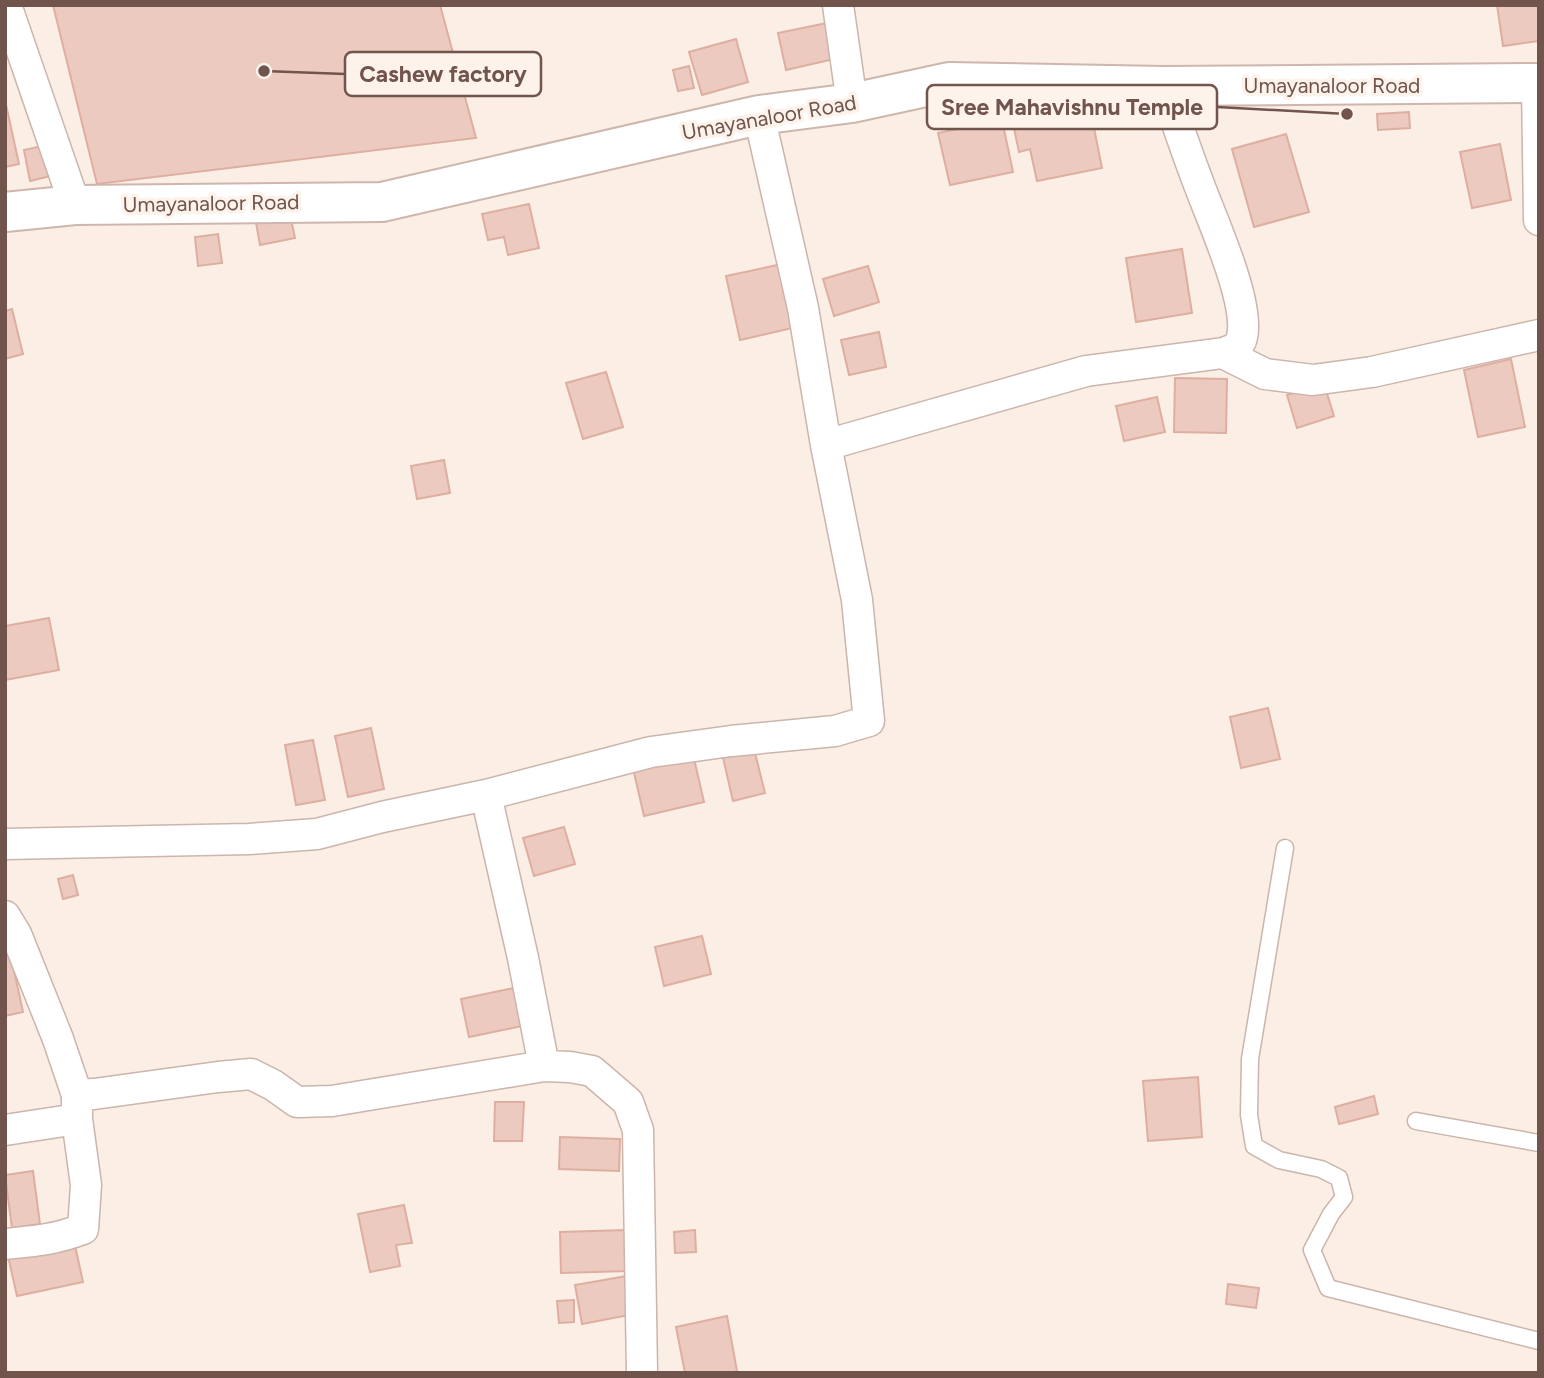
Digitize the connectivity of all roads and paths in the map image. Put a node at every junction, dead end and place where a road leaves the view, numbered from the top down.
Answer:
1 (6, 5) edge
2 (838, 5) edge
3 (1538, 83) edge
4 (1164, 86) junction
5 (852, 103) junction
6 (759, 114) junction
7 (75, 205) junction
8 (5, 212) edge
9 (1539, 220) edge
10 (1539, 335) edge
11 (1223, 353) junction
12 (826, 445) junction
13 (486, 795) junction
14 (5, 844) edge
15 (1284, 848) dead end
16 (5, 916) edge
17 (544, 1066) junction
18 (77, 1107) junction
19 (1416, 1121) dead end
20 (5, 1130) edge
21 (1539, 1143) edge
22 (5, 1244) edge
23 (1539, 1341) edge
24 (642, 1373) edge

1 - 7 street
2 - 5 street
3 - 4 main road, Umayanaloor Road
3 - 9 street
4 - 5 main road, Umayanaloor Road
4 - 11 street
5 - 6 main road, Umayanaloor Road
6 - 7 main road, Umayanaloor Road
6 - 12 street
7 - 8 main road, Umayanaloor Road
10 - 11 street
11 - 12 street
12 - 13 street
13 - 14 street
13 - 17 street
15 - 23 lane
16 - 18 street
17 - 18 street
17 - 24 street
18 - 20 street
18 - 22 street
19 - 21 lane

